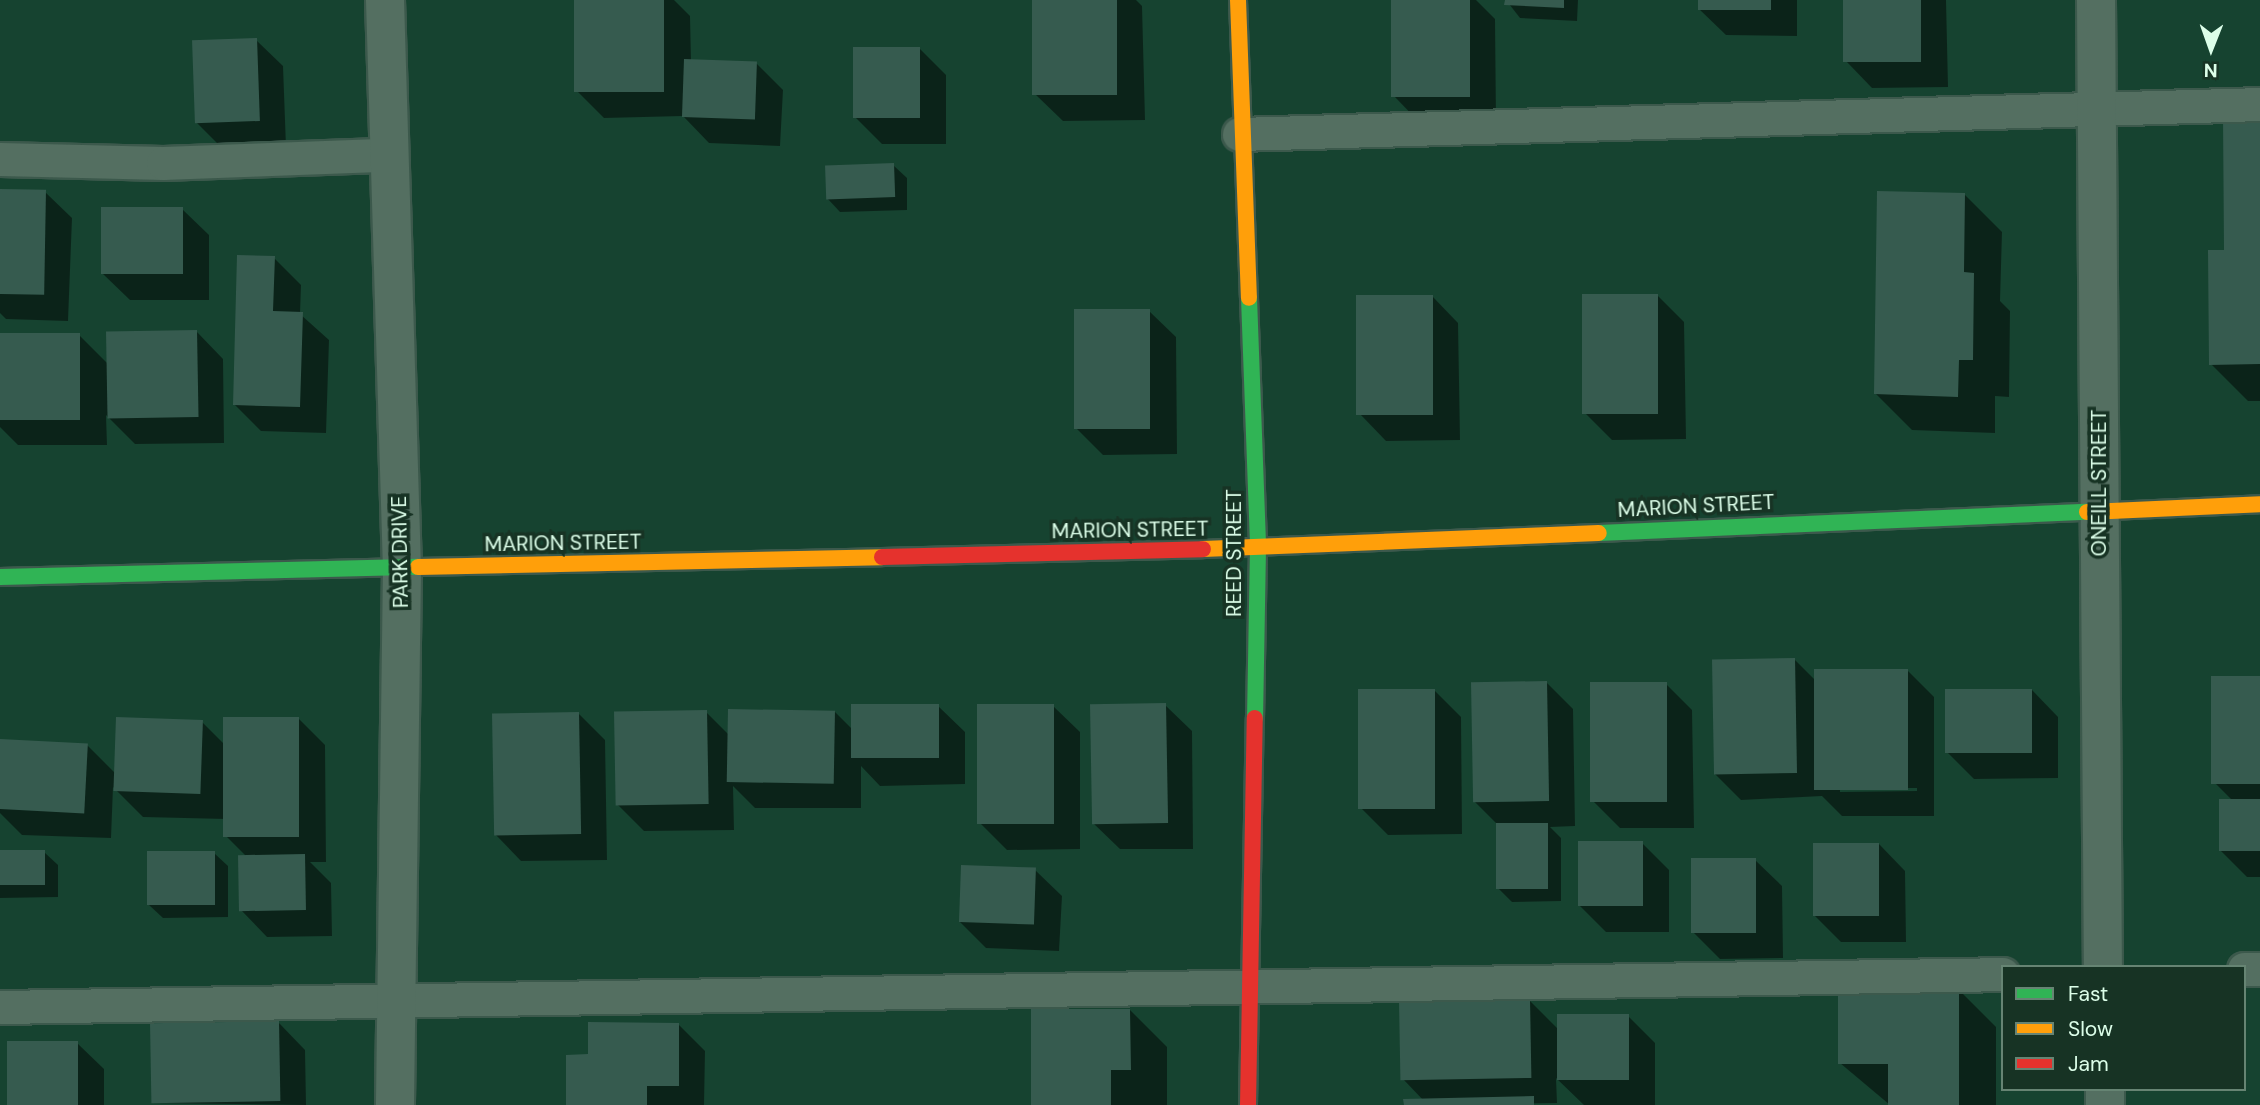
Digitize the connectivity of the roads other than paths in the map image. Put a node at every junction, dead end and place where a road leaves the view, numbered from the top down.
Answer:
1 (385, 0) edge
2 (1238, 0) edge
3 (2096, 0) edge
4 (2260, 104) edge
5 (2097, 109) junction
6 (1239, 134) junction
7 (386, 155) junction
8 (0, 159) edge
9 (2260, 504) edge
10 (2099, 507) junction
11 (1258, 548) junction
12 (401, 568) junction
13 (0, 577) edge
14 (2104, 965) edge
15 (2001, 974) edge
16 (1247, 988) junction
17 (394, 999) junction
18 (0, 1007) edge
19 (395, 1105) edge
20 (1248, 1105) edge

1 - 7 street, PARK DRIVE
2 - 6 street, REED STREET
3 - 5 street, ONEILL STREET
4 - 5 lane
5 - 6 lane
5 - 10 street, ONEILL STREET
6 - 11 street, REED STREET
7 - 8 lane
7 - 12 street, PARK DRIVE
9 - 10 street, MARION STREET
10 - 11 street, MARION STREET
10 - 14 street, ONEILL STREET
11 - 12 street, MARION STREET
11 - 16 street, REED STREET
12 - 13 street, MARION STREET
12 - 17 street, PARK DRIVE
15 - 16 lane
16 - 17 lane
16 - 20 street, REED STREET
17 - 18 lane
17 - 19 street, PARK DRIVE

